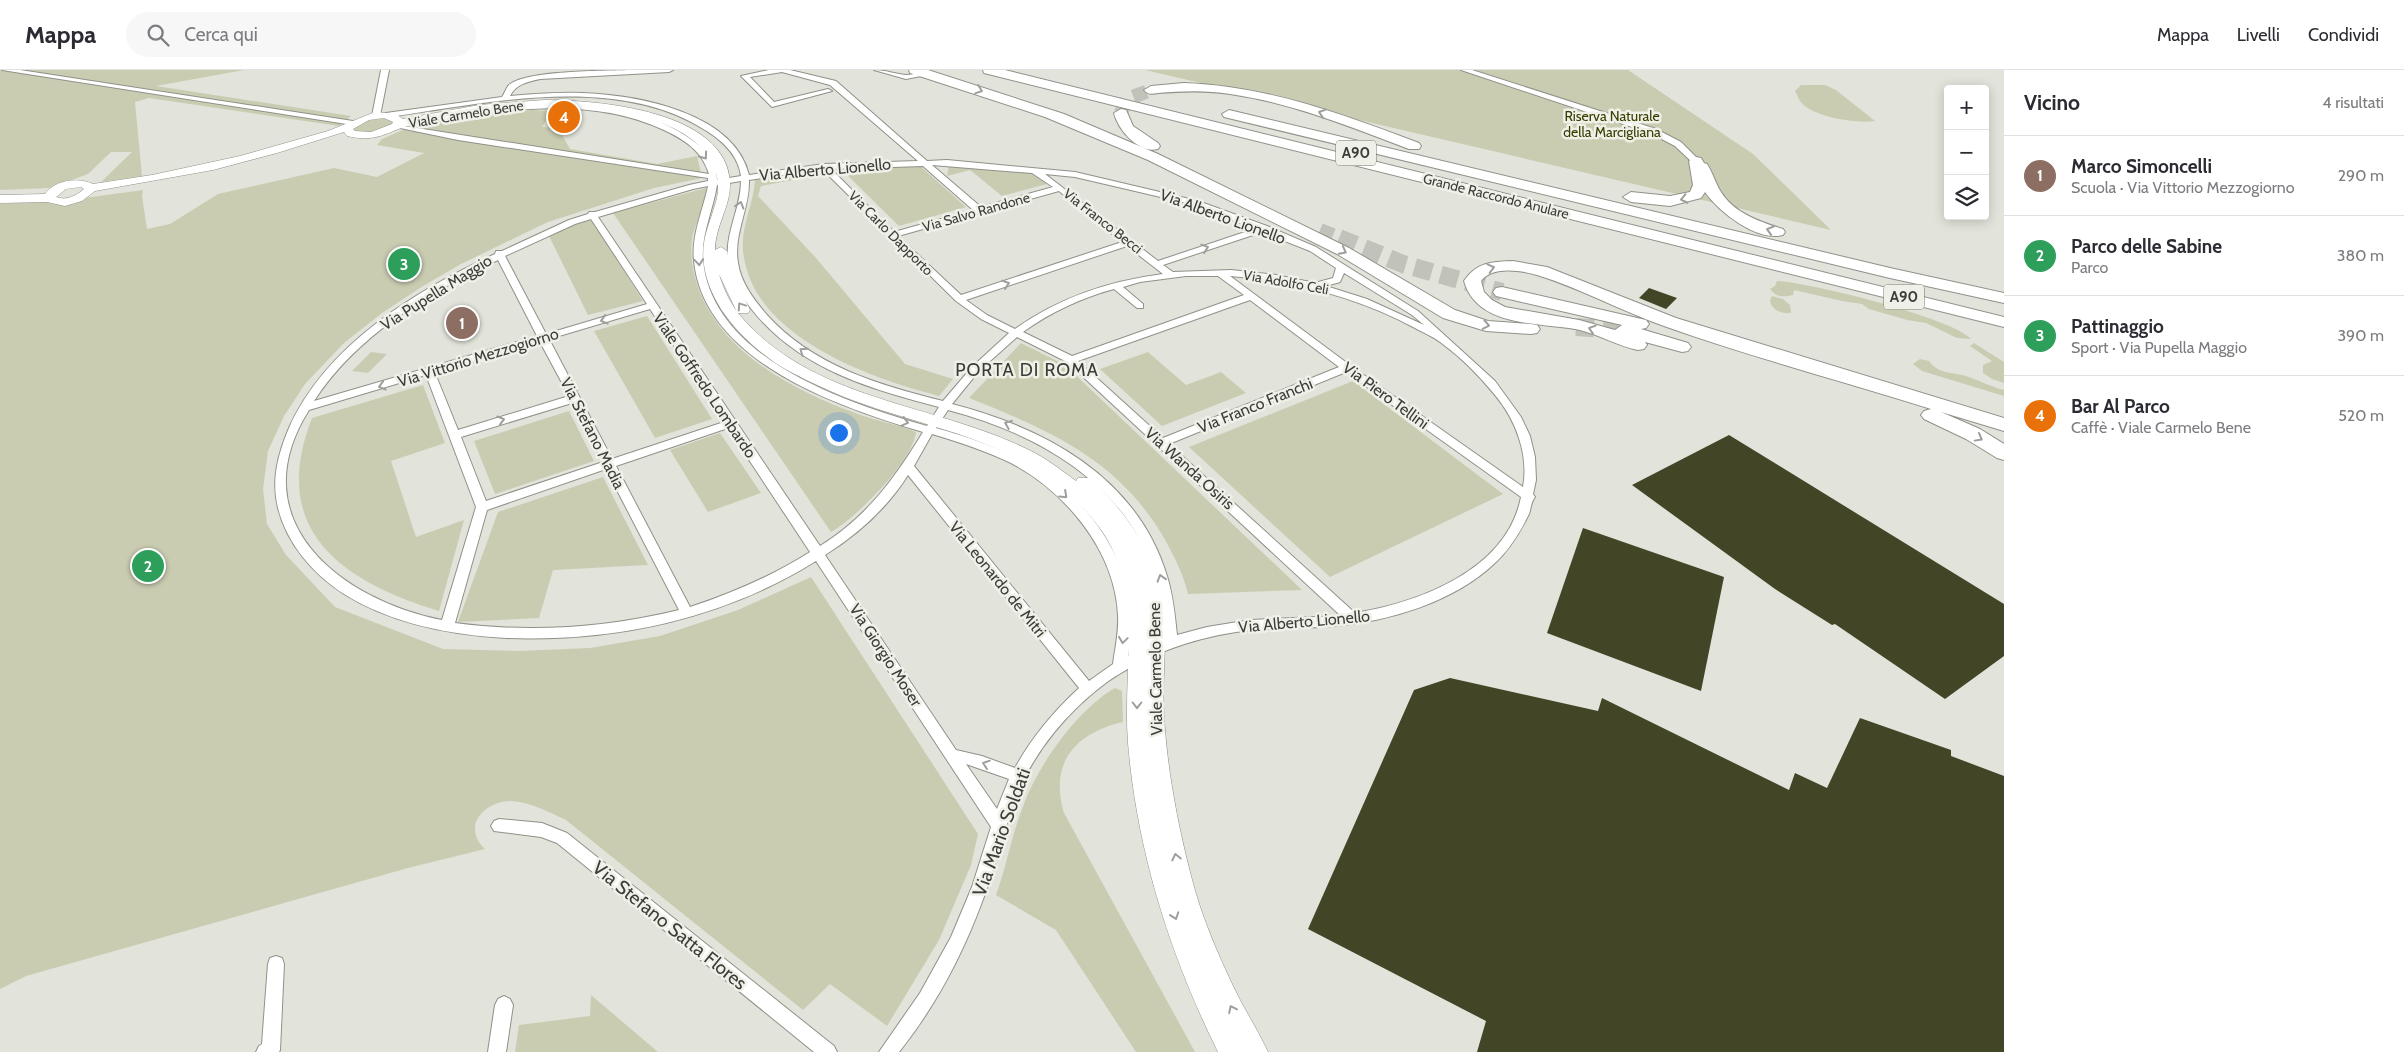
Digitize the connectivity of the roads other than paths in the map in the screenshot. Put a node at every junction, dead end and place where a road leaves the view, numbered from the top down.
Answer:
1 (6, 70) edge
2 (385, 70) edge
3 (669, 70) edge
4 (878, 70) edge
5 (945, 70) edge
6 (989, 70) edge
7 (1019, 70) edge
8 (1465, 70) edge
9 (919, 73) edge
10 (828, 91) dead end
11 (506, 98) dead end
12 (1176, 101) dead end
13 (1214, 110) dead end
14 (1045, 112) junction
15 (1121, 112) dead end
16 (376, 116) junction
17 (393, 119) junction
18 (351, 124) junction
19 (1368, 129) junction
20 (697, 132) junction
21 (357, 136) junction
22 (896, 138) junction
23 (1315, 151) junction
24 (1696, 161) junction
25 (894, 162) junction
26 (924, 162) junction
27 (944, 162) junction
28 (824, 166) junction
29 (1034, 170) junction
30 (1068, 174) junction
31 (940, 177) junction
32 (725, 178) junction
33 (1060, 188) junction
34 (90, 190) junction
35 (1239, 191) junction
36 (0, 194) edge
37 (51, 195) junction
38 (0, 199) edge
39 (1606, 203) junction
40 (980, 211) junction
41 (592, 214) junction
42 (1264, 228) junction
43 (1320, 230) tunnel mouth
44 (892, 235) junction
45 (1694, 236) junction
46 (716, 238) junction
47 (1130, 242) junction
48 (499, 253) junction
49 (1801, 262) junction
50 (1158, 264) junction
51 (1341, 266) junction
52 (1220, 273) junction
53 (1890, 273) junction
54 (1170, 275) junction
55 (1251, 275) junction
56 (1115, 285) junction
57 (1313, 285) junction
58 (2004, 288) edge
59 (1502, 292) tunnel mouth
60 (1247, 294) junction
61 (2004, 298) edge
62 (959, 299) junction
63 (2004, 303) edge
64 (651, 306) junction
65 (1140, 306) dead end
66 (2004, 313) edge
67 (2004, 322) edge
68 (1568, 327) tunnel mouth
69 (1620, 330) tunnel mouth
70 (1016, 332) junction
71 (544, 337) junction
72 (1446, 341) junction
73 (1638, 345) dead end
74 (1682, 347) dead end
75 (1071, 360) junction
76 (1347, 368) junction
77 (836, 370) junction
78 (430, 372) junction
79 (1820, 374) junction
80 (814, 378) junction
81 (574, 398) junction
82 (304, 408) junction
83 (938, 417) junction
84 (732, 423) junction
85 (2004, 425) edge
86 (454, 435) junction
87 (1163, 442) junction
88 (2004, 453) edge
89 (1038, 455) junction
90 (610, 465) junction
91 (909, 468) junction
92 (1528, 497) junction
93 (482, 507) junction
94 (1121, 536) junction
95 (820, 554) junction
96 (687, 613) junction
97 (1353, 619) junction
98 (447, 626) junction
99 (1146, 654) junction
100 (1088, 689) junction
101 (953, 755) junction
102 (1018, 776) junction
103 (500, 826) dead end
104 (999, 826) junction
105 (276, 964) dead end
106 (504, 1005) dead end
107 (265, 1052) edge
108 (497, 1052) edge
109 (828, 1052) edge
110 (888, 1052) edge
111 (1231, 1052) edge
112 (1255, 1052) edge

1 - 18 street
2 - 16 street
3 - 11 street
4 - 9 street
5 - 23 highway
6 - 23 highway, Grande Raccordo Anulare / A90
7 - 45 highway, Grande Raccordo Anulare / A90
8 - 24 street
9 -> 14 highway
10 - 22 street
19 -> 12 highway
13 - 39 highway, Grande Raccordo Anulare
14 - 35 highway
14 -> 68 highway
15 - 35 highway
16 - 17 street
16 - 18 street
17 - 20 street, Viale Carmelo Bene
17 - 20 street, Viale Carmelo Bene
17 - 21 street
17 - 32 street
18 - 21 street
18 - 34 street
24 -> 19 highway
19 - 39 highway
20 -> 32 street, Viale Carmelo Bene
20 - 32 street, Viale Carmelo Bene
21 - 34 street
22 - 25 street
22 - 26 street
23 - 45 highway, Grande Raccordo Anulare / A90
58 -> 24 highway
25 - 26 street, Via Alberto Lionello
25 - 28 street, Via Alberto Lionello
26 - 27 street, Via Alberto Lionello
26 - 31 street
27 - 29 street, Via Alberto Lionello
27 - 31 street
28 - 32 street, Via Alberto Lionello
28 - 44 street, Via Carlo Dapporto
29 - 30 street, Via Alberto Lionello
29 - 33 street, Via Franco Becci
30 - 33 street
30 - 42 street, Via Alberto Lionello
31 - 40 street
32 - 41 street, Via Pupella Maggio
32 - 46 street, Viale Carmelo Bene
46 -> 32 street, Viale Carmelo Bene
33 - 40 street, Via Salvo Randone
33 - 47 street, Via Franco Becci
34 - 37 street
35 - 43 highway
36 - 37 street
37 - 38 street
39 - 45 highway, Grande Raccordo Anulare
40 - 44 street, Via Salvo Randone
41 - 48 street, Via Pupella Maggio
41 - 64 street, Viale Goffredo Lombardo
50 -> 42 street
42 - 51 street, Via Alberto Lionello
44 - 62 street, Via Carlo Dapporto
45 - 49 highway, Grande Raccordo Anulare / A90
45 - 49 highway
77 -> 46 street, Viale Carmelo Bene
46 - 80 street, Viale Carmelo Bene
47 - 50 street, Via Franco Becci
62 -> 47 street
48 - 71 street, Via Stefano Madia
48 - 82 street, Via Pupella Maggio
49 - 53 highway
49 - 66 highway, Grande Raccordo Anulare / A90
49 - 67 highway, Grande Raccordo Anulare / A90
50 - 54 street, Via Franco Becci
51 - 57 street
51 - 72 street, Via Alberto Lionello
52 - 54 street, Via Adolfo Celi
52 - 55 street, Via Adolfo Celi
52 - 60 street, Via Piero Tellini
53 - 61 highway
53 - 63 highway
54 - 56 street, Via Adolfo Celi
55 - 57 street, Via Adolfo Celi
55 - 60 street
56 - 65 street
56 - 70 street, Via Adolfo Celi
57 - 72 street, Via Adolfo Celi
59 - 79 highway
60 - 75 street
60 - 76 street, Via Piero Tellini
62 - 70 street, Via Carlo Dapporto
64 -> 71 street, Via Vittorio Mezzogiorno
64 - 84 street, Viale Goffredo Lombardo
69 - 74 highway
70 - 75 street, Via Wanda Osiris
70 - 83 street, Via Adolfo Celi
71 - 78 street, Via Vittorio Mezzogiorno
71 - 81 street, Via Stefano Madia
72 - 92 street, Via Alberto Lionello
73 -> 85 highway
75 - 87 street, Via Wanda Osiris
76 - 87 street, Via Franco Franchi
76 - 92 street, Via Piero Tellini
77 - 80 street
77 - 83 street, Viale Carmelo Bene
78 -> 82 street, Via Vittorio Mezzogiorno
78 - 86 street
79 - 85 highway
79 -> 88 highway
80 - 83 street, Viale Carmelo Bene
86 -> 81 street
81 - 90 street, Via Stefano Madia
82 - 98 street, Via Pupella Maggio
83 - 89 street, Viale Carmelo Bene
89 -> 83 street, Viale Carmelo Bene
83 - 91 street, Via Pupella Maggio
84 - 90 street
84 - 95 street, Viale Goffredo Lombardo
86 - 93 street
87 - 97 street, Via Wanda Osiris
89 -> 94 street, Viale Carmelo Bene
89 - 94 street, Viale Carmelo Bene
90 - 93 street
90 - 96 street, Via Stefano Madia
91 - 95 street, Via Pupella Maggio
91 - 100 street, Via Leonardo de Mitri
92 - 97 street, Via Alberto Lionello
93 - 98 street
94 - 99 street, Viale Carmelo Bene
99 -> 94 street, Viale Carmelo Bene
95 - 96 street, Via Pupella Maggio
95 - 101 street, Via Giorgio Moser
96 - 98 street, Via Pupella Maggio
97 - 99 street, Via Alberto Lionello
99 - 100 street, Via Mario Soldati
99 -> 111 street, Viale Carmelo Bene
112 -> 99 street, Viale Carmelo Bene
100 - 102 street, Via Mario Soldati
102 -> 101 street
101 - 104 street, Via Giorgio Moser
102 - 104 street, Via Mario Soldati
103 - 109 street, Via Stefano Satta Flores
104 - 110 street, Via Mario Soldati
105 - 107 street
106 - 108 street

